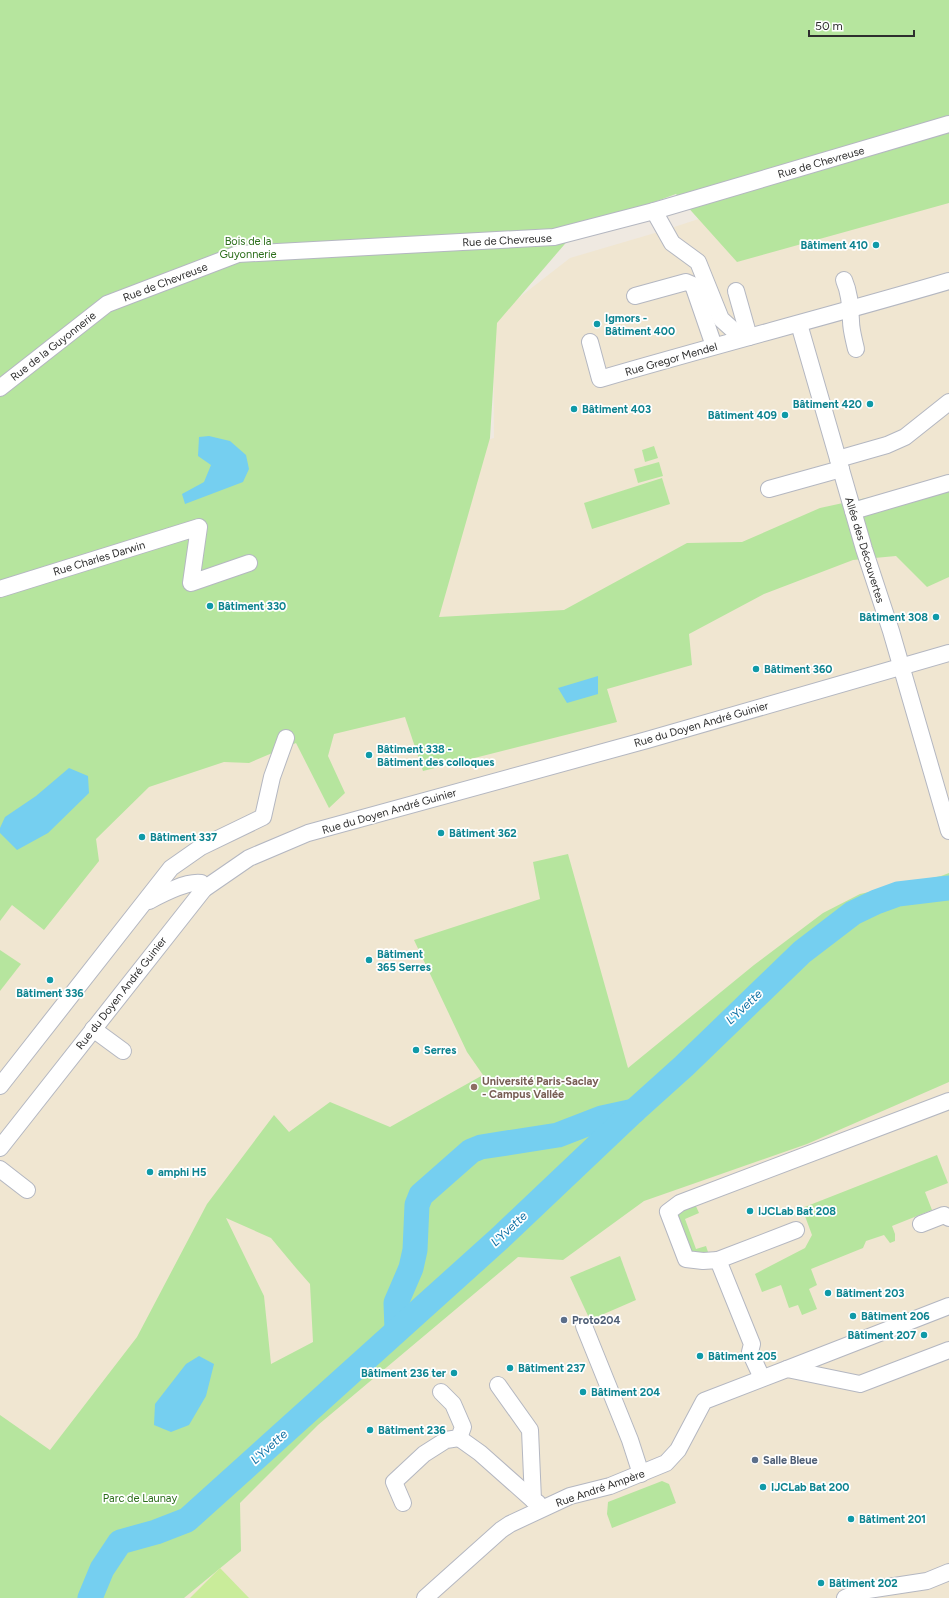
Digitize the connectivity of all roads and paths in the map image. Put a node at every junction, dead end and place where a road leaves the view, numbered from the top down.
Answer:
1 (949, 124) edge
2 (654, 211) junction
3 (844, 280) dead end
4 (949, 281) edge
5 (736, 291) dead end
6 (635, 296) dead end
7 (107, 304) joint
8 (851, 309) junction
9 (799, 324) junction
10 (746, 338) junction
11 (590, 342) dead end
12 (714, 346) junction
13 (856, 350) dead end
14 (0, 388) edge
15 (949, 402) edge
16 (839, 464) junction
17 (949, 483) edge
18 (769, 489) dead end
19 (853, 512) junction
20 (249, 563) dead end
21 (0, 589) edge
22 (949, 653) edge
23 (901, 666) junction
24 (286, 738) dead end
25 (949, 831) edge
26 (204, 889) junction
27 (144, 904) junction
28 (93, 1029) junction
29 (123, 1051) dead end
30 (0, 1086) edge
31 (949, 1101) edge
32 (0, 1148) edge
33 (0, 1169) edge
34 (27, 1190) dead end
35 (949, 1218) edge
36 (921, 1224) dead end
37 (796, 1230) dead end
38 (718, 1260) junction
39 (949, 1306) edge
40 (584, 1326) dead end
41 (949, 1350) edge
42 (787, 1369) junction
43 (762, 1378) junction
44 (498, 1386) dead end
45 (441, 1392) dead end
46 (459, 1438) junction
47 (641, 1474) junction
48 (403, 1503) dead end
49 (540, 1504) junction
50 (949, 1572) edge
51 (425, 1598) edge
52 (846, 1598) edge

1 - 2 street, Rue de Chevreuse
2 - 7 street, Rue de Chevreuse
2 - 10 street
3 - 8 street
4 - 8 street
5 - 10 street
6 - 12 street
7 - 14 street, Rue de la Guyonnerie
8 - 9 street
8 - 13 street
9 - 10 street
9 - 16 street, Allée des Découvertes
10 - 12 street, Rue Gregor Mendel
11 - 12 street, Rue Gregor Mendel
15 - 16 street
16 - 18 street
16 - 19 street, Allée des Découvertes
17 - 19 street
19 - 23 street, Allée des Découvertes
20 - 21 street, Rue Charles Darwin
22 - 23 street, Rue du Doyen André Guinier
23 - 25 street, Allée des Découvertes
23 - 26 street, Rue du Doyen André Guinier
24 - 27 street
26 - 27 street
26 - 28 street, Rue du Doyen André Guinier
27 - 30 street
28 - 29 street
28 - 32 street, Rue du Doyen André Guinier
31 - 38 street
33 - 34 street
35 - 36 street
37 - 38 street
38 - 43 street
39 - 42 street, Rue André Ampère
40 - 47 street
41 - 42 street
42 - 43 street, Rue André Ampère
43 - 47 street, Rue André Ampère
44 - 49 street
45 - 46 street
46 - 48 street
46 - 49 street
47 - 49 street, Rue André Ampère
49 - 51 street, Rue André Ampère
50 - 52 street

